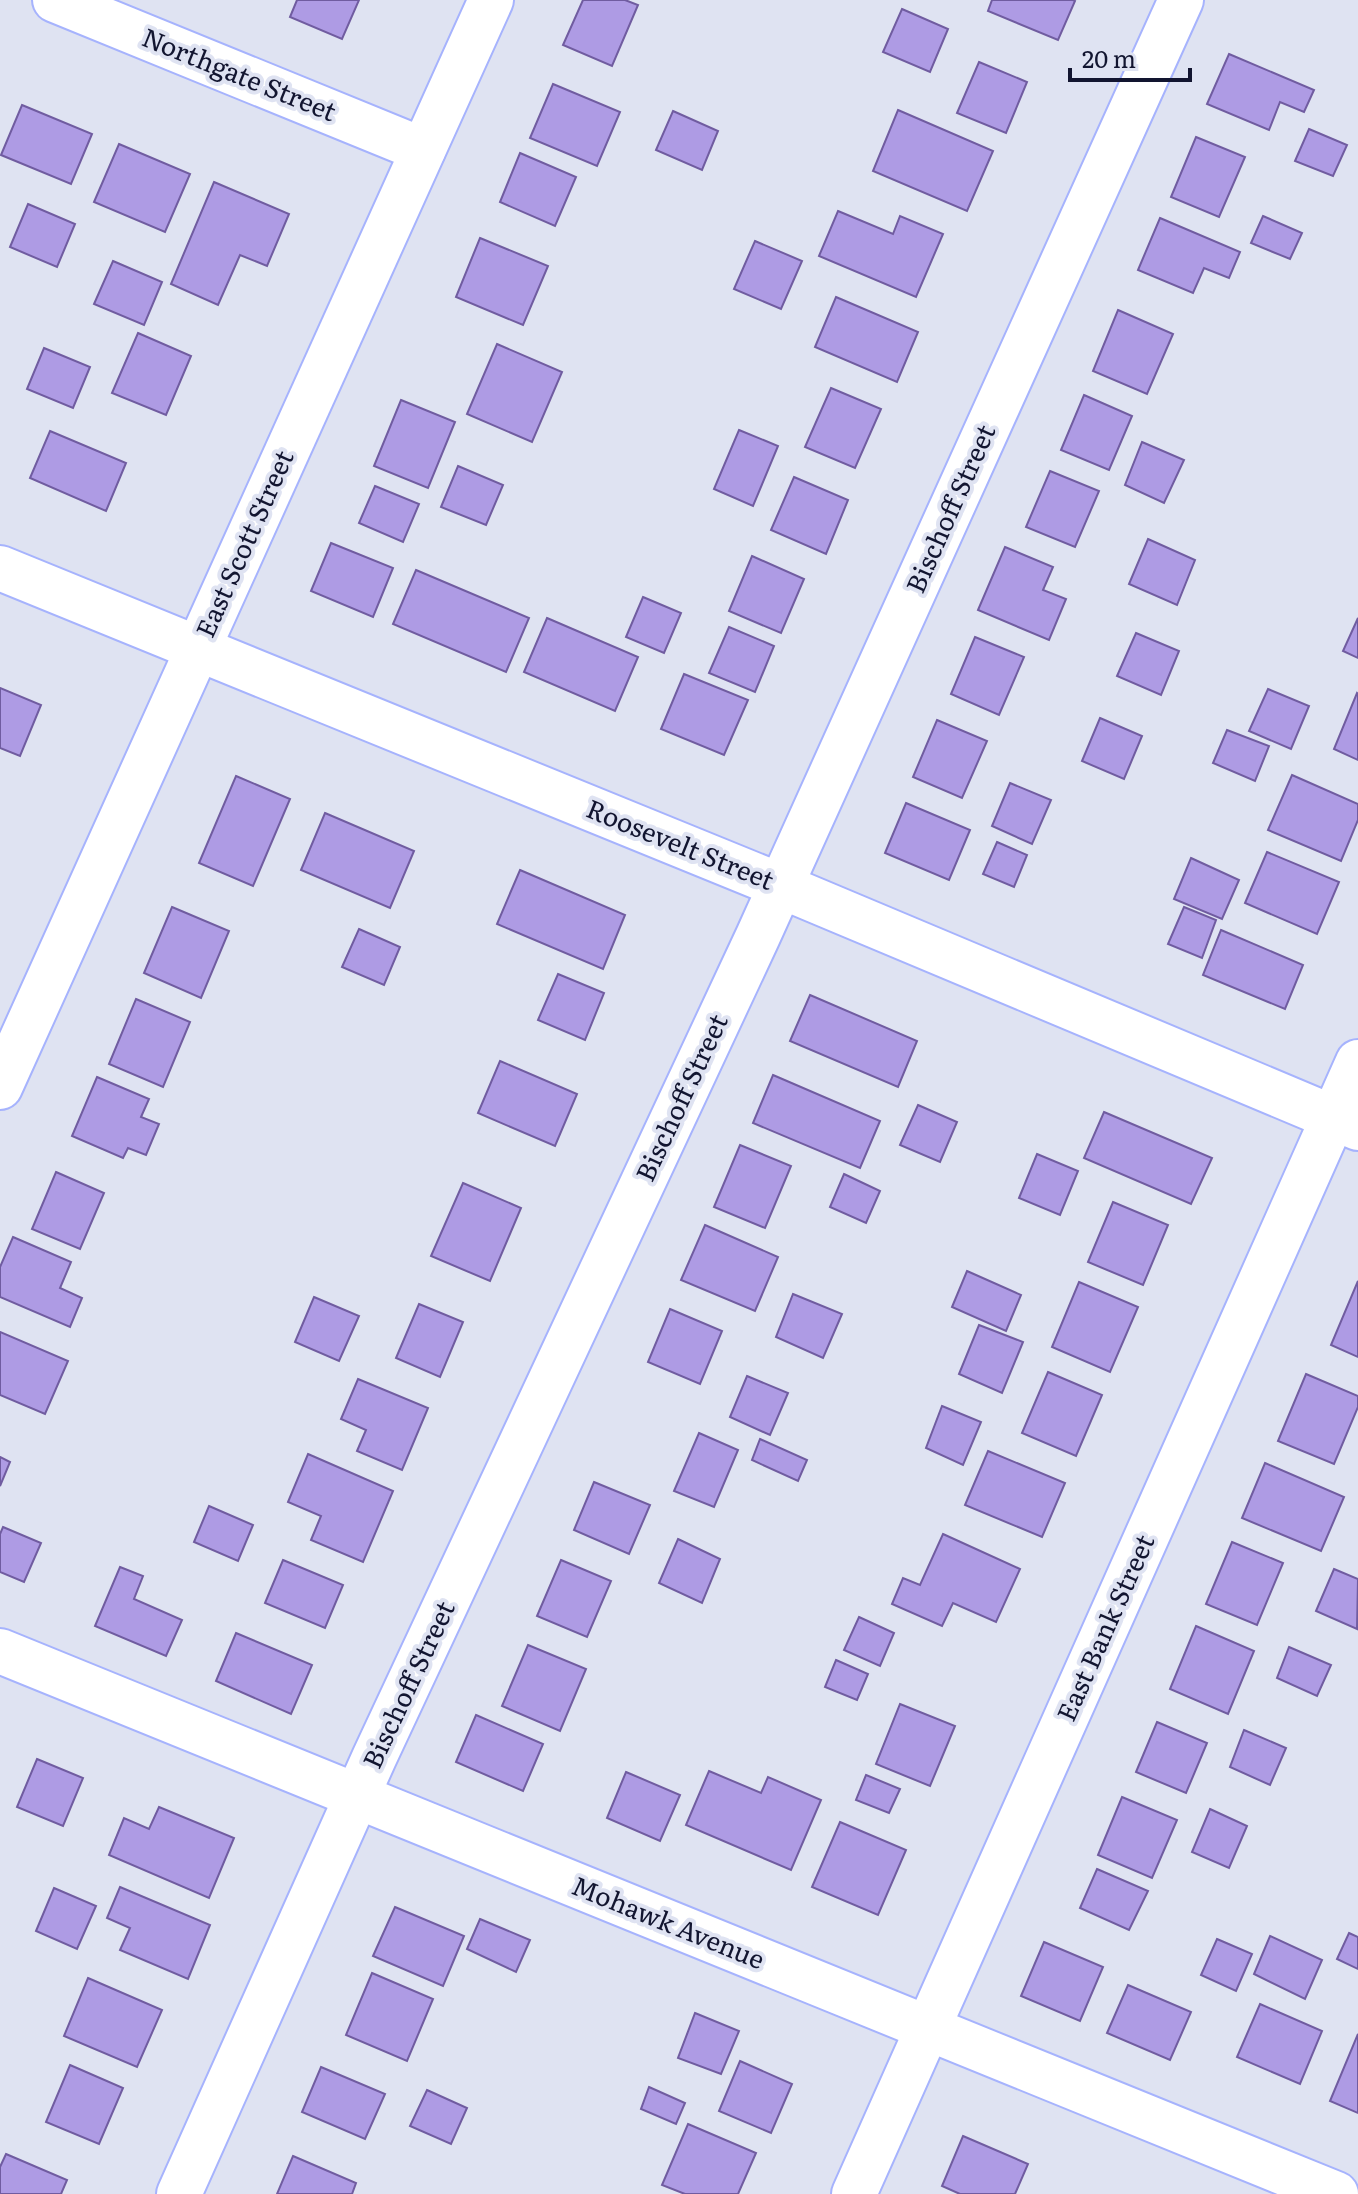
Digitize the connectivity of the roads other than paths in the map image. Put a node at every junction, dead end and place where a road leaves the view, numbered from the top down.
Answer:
1 (55, 0) edge
2 (491, 0) edge
3 (1181, 0) edge
4 (423, 150) junction
5 (0, 568) edge
6 (198, 649) junction
7 (781, 886) junction
8 (1358, 1062) edge
9 (0, 1087) edge
10 (1346, 1123) edge
11 (0, 1651) edge
12 (358, 1795) junction
13 (927, 2027) junction
14 (179, 2194) edge
15 (854, 2194) edge
16 (1336, 2194) edge

1 - 4 street, Northgate Street
2 - 4 street, East Scott Street
3 - 7 street, Bischoff Street
4 - 6 street, East Scott Street
5 - 6 street, Roosevelt Street
6 - 7 street, Roosevelt Street
6 - 9 street, East Scott Street
7 - 10 street, Roosevelt Street
7 - 12 street, Bischoff Street
8 - 10 street, East Bank Street
10 - 13 street, East Bank Street
11 - 12 street, Mohawk Avenue
12 - 13 street, Mohawk Avenue
12 - 14 street, Bischoff Street
13 - 15 street, East Bank Street
13 - 16 street, Mohawk Avenue

